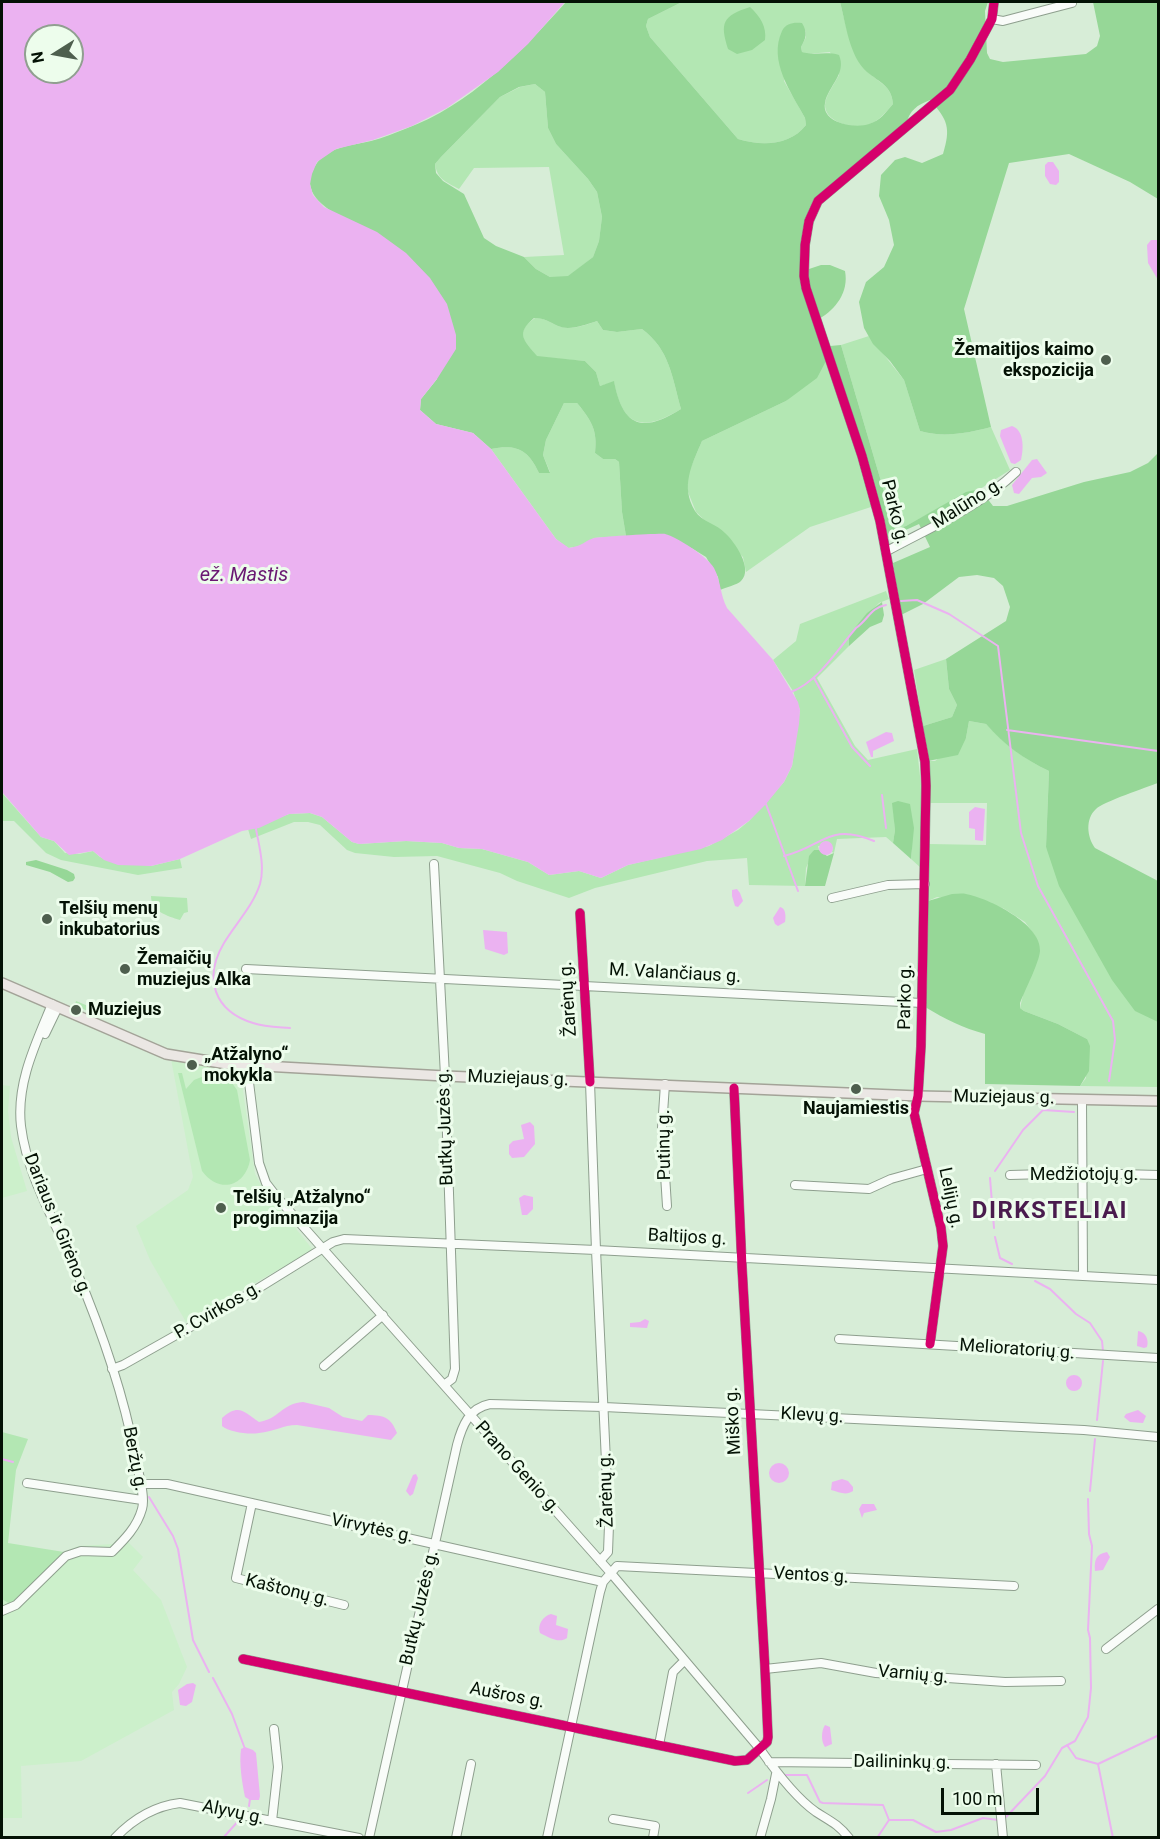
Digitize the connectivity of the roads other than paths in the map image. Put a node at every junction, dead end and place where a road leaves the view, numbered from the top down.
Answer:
1 (994, 2) edge
2 (1072, 3) edge
3 (992, 19) junction
4 (1016, 472) dead end
5 (887, 551) junction
6 (434, 864) dead end
7 (925, 884) junction
8 (832, 898) dead end
9 (580, 913) dead end
10 (246, 969) dead end
11 (439, 979) junction
12 (2, 984) edge
13 (585, 985) junction
14 (922, 1003) junction
15 (55, 1006) junction
16 (247, 1066) junction
17 (445, 1076) junction
18 (590, 1082) junction
19 (665, 1084) junction
20 (734, 1088) junction
21 (918, 1096) junction
22 (1082, 1100) junction
23 (1158, 1101) edge
24 (927, 1169) junction
25 (1083, 1173) junction
26 (1010, 1175) dead end
27 (1158, 1175) edge
28 (795, 1185) dead end
29 (667, 1206) dead end
30 (450, 1245) junction
31 (323, 1249) junction
32 (596, 1250) junction
33 (742, 1258) junction
34 (940, 1270) junction
35 (1083, 1275) junction
36 (1158, 1280) edge
37 (382, 1315) junction
38 (839, 1339) dead end
39 (930, 1344) junction
40 (1158, 1358) edge
41 (324, 1366) dead end
42 (112, 1369) junction
43 (444, 1385) junction
44 (604, 1407) junction
45 (751, 1413) junction
46 (469, 1416) junction
47 (1158, 1437) edge
48 (27, 1483) dead end
49 (140, 1484) junction
50 (142, 1500) junction
51 (252, 1503) junction
52 (434, 1544) junction
53 (600, 1561) junction
54 (610, 1572) junction
55 (759, 1573) junction
56 (603, 1582) junction
57 (1014, 1586) dead end
58 (344, 1605) dead end
59 (1158, 1609) edge
60 (2, 1611) edge
61 (1106, 1649) dead end
62 (243, 1659) dead end
63 (684, 1661) junction
64 (765, 1669) junction
65 (1060, 1682) dead end
66 (401, 1692) junction
67 (571, 1725) junction
68 (274, 1729) dead end
69 (659, 1745) junction
70 (760, 1749) junction
71 (769, 1762) junction
72 (471, 1764) dead end
73 (996, 1764) junction
74 (1036, 1765) dead end
75 (776, 1774) junction
76 (613, 1819) dead end
77 (272, 1821) junction
78 (115, 1838) edge
79 (359, 1838) edge
80 (369, 1838) edge
81 (456, 1838) edge
82 (547, 1838) edge
83 (653, 1838) edge
84 (760, 1838) edge
85 (849, 1838) edge
86 (1003, 1838) edge

1 - 3 street
2 - 3 street
3 - 5 street, Parko g.
4 - 5 street, Malūno g.
5 - 7 street, Parko g.
6 - 11 street, Butkų Juzės g.
7 - 8 street
7 - 14 street, Parko g.
9 - 13 street, Žarėnų g.
10 - 11 street, M. Valančiaus g.
11 - 13 street, M. Valančiaus g.
11 - 17 street, Butkų Juzės g.
12 - 15 main road, Muziejaus g.
13 - 14 street, M. Valančiaus g.
13 - 18 street, Žarėnų g.
14 - 21 street, Parko g.
15 - 16 main road, Muziejaus g.
15 - 42 street, Dariaus ir Girėno g.
16 - 17 main road, Muziejaus g.
16 - 31 street, Prano Genio g.
17 - 18 main road, Muziejaus g.
17 - 30 street, Butkų Juzės g.
18 - 19 main road, Muziejaus g.
18 - 32 street, Žarėnų g.
19 - 20 main road, Muziejaus g.
19 - 29 street, Putinų g.
20 - 21 main road, Muziejaus g.
20 - 33 street, Miško g.
21 - 22 main road, Muziejaus g.
21 - 24 street, Lelijų g.
22 - 23 main road, Muziejaus g.
22 - 25 street
24 - 28 street
24 - 34 street, Lelijų g.
25 - 26 street, Medžiotojų g.
25 - 27 street, Medžiotojų g.
25 - 35 street
30 - 31 street, Baltijos g.
30 - 32 street, Baltijos g.
30 - 43 street, Butkų Juzės g.
31 - 37 street, Prano Genio g.
31 - 42 street, P. Cvirkos g.
32 - 33 street, Baltijos g.
32 - 44 street, Žarėnų g.
33 - 34 street, Baltijos g.
33 - 45 street, Miško g.
34 - 35 street, Baltijos g.
34 - 39 street, Lelijų g.
35 - 36 street, Baltijos g.
37 - 41 street
37 - 43 street, Prano Genio g.
38 - 39 street, Melioratorių g.
39 - 40 street, Melioratorių g.
42 - 49 street, Beržų g.
43 - 46 street, Prano Genio g.
44 - 45 street, Klevų g.
44 - 46 street, Klevų g.
44 - 53 street, Žarėnų g.
45 - 47 street, Klevų g.
45 - 55 street, Miško g.
46 - 52 street, Butkų Juzės g.
46 - 53 street, Prano Genio g.
48 - 50 street
49 - 50 street, Beržų g.
49 - 51 street, Virvytės g.
50 - 60 street, Beržų g.
51 - 52 street, Virvytės g.
51 - 58 street, Kaštonų g.
52 - 56 street, Virvytės g.
52 - 66 street, Butkų Juzės g.
53 - 54 street, Prano Genio g.
54 - 55 street, Ventos g.
54 - 56 street
54 - 63 street, Prano Genio g.
55 - 57 street, Ventos g.
55 - 64 street, Miško g.
56 - 67 street
59 - 61 street
62 - 66 street, Aušros g.
63 - 69 street
63 - 70 street, Prano Genio g.
64 - 65 street, Varnių g.
64 - 70 street, Miško g.
66 - 67 street, Aušros g.
66 - 80 street, Butkų Juzės g.
67 - 69 street, Aušros g.
67 - 82 street
68 - 77 street
69 - 70 street, Aušros g.
70 - 71 street, Prano Genio g.
71 - 73 street, Dailininkų g.
71 - 75 street, Prano Genio g.
72 - 81 street
73 - 74 street, Dailininkų g.
73 - 86 street
75 - 84 street
75 - 85 street, Prano Genio g.
76 - 83 street
77 - 78 street, Alyvų g.
77 - 79 street, Alyvų g.

